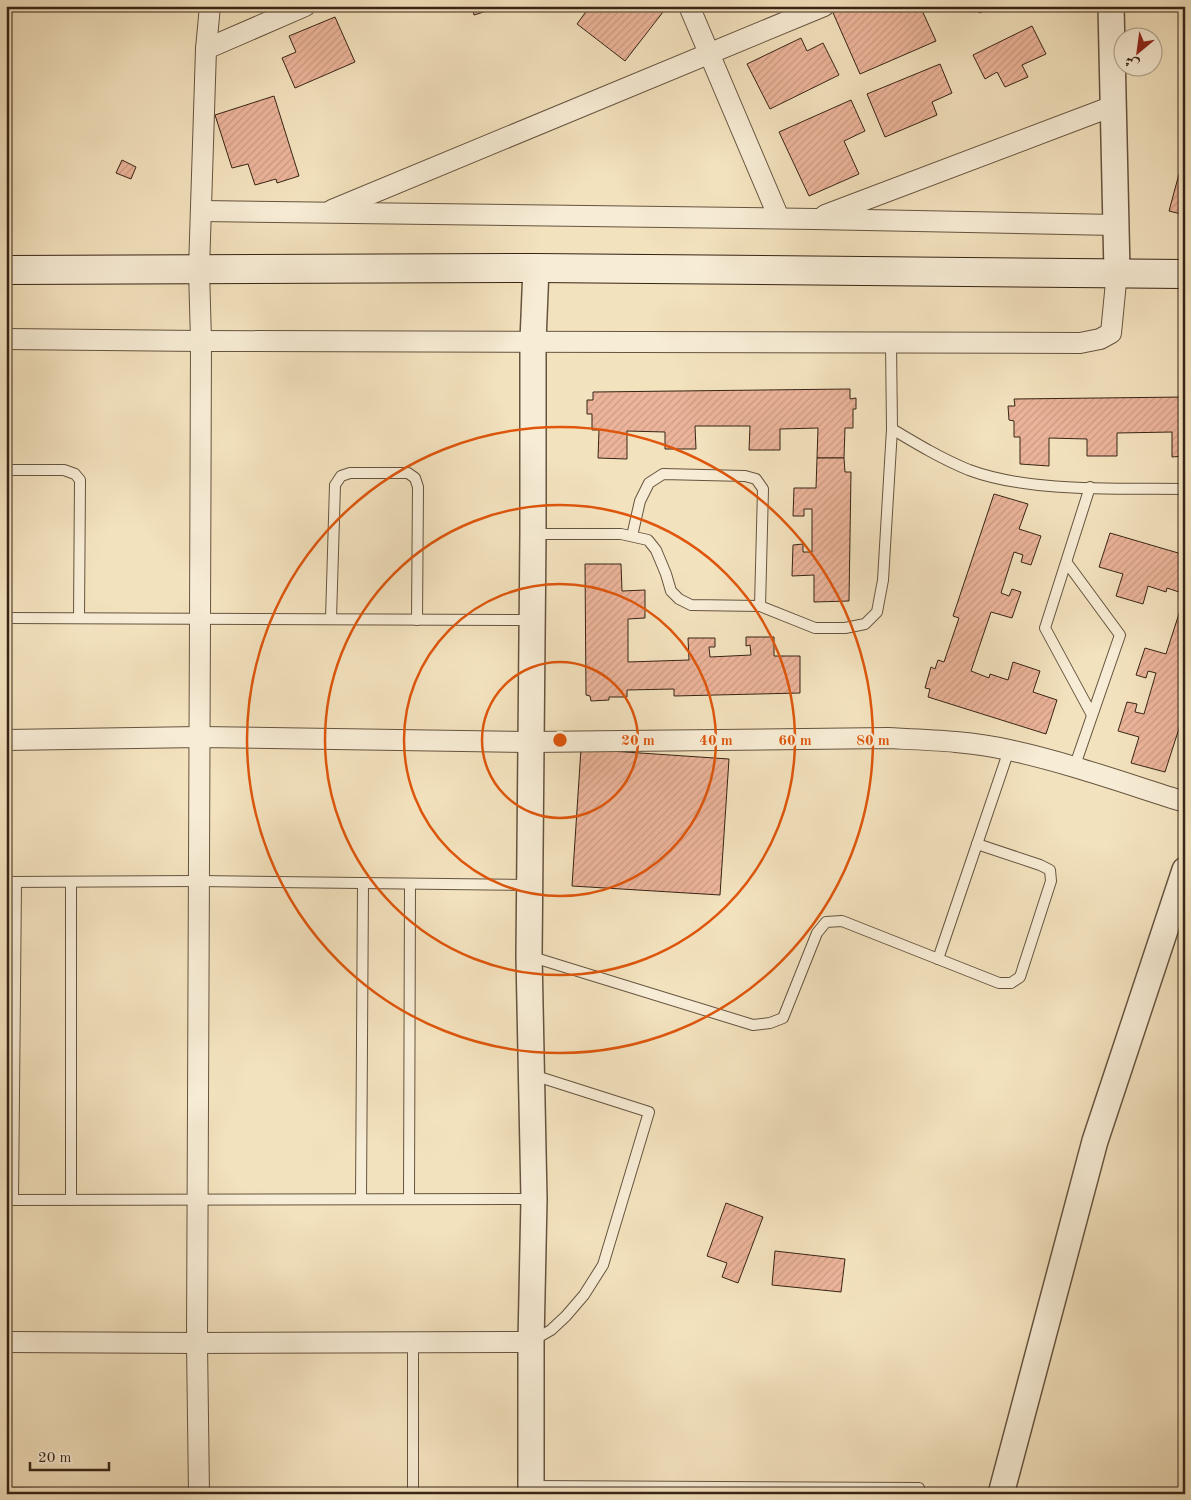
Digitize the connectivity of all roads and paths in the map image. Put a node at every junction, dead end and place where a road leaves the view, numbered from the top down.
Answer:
1 (210, 6) edge
2 (305, 6) edge
3 (689, 6) edge
4 (824, 6) edge
5 (1111, 6) edge
6 (206, 49) junction
7 (710, 54) junction
8 (1113, 106) junction
9 (201, 211) junction
10 (323, 213) junction
11 (779, 218) junction
12 (815, 219) junction
13 (1115, 226) junction
14 (536, 268) junction
15 (6, 270) edge
16 (199, 270) junction
17 (1117, 272) junction
18 (1185, 274) edge
19 (6, 339) edge
20 (201, 341) junction
21 (533, 341) junction
22 (891, 342) junction
23 (892, 429) junction
24 (6, 470) edge
25 (1090, 487) junction
26 (1185, 489) edge
27 (533, 534) junction
28 (632, 536) junction
29 (1066, 563) junction
30 (760, 606) junction
31 (6, 618) edge
32 (79, 618) junction
33 (200, 619) junction
34 (331, 620) junction
35 (417, 620) junction
36 (532, 620) junction
37 (1092, 714) junction
38 (200, 737) junction
39 (6, 740) edge
40 (531, 742) junction
41 (1009, 750) junction
42 (1074, 768) junction
43 (1185, 802) edge
44 (977, 844) junction
45 (1185, 870) edge
46 (199, 881) junction
47 (11, 882) edge
48 (71, 882) junction
49 (363, 883) junction
50 (410, 884) junction
51 (530, 885) junction
52 (529, 956) junction
53 (938, 959) junction
54 (532, 1075) junction
55 (361, 1199) junction
56 (409, 1199) junction
57 (534, 1199) junction
58 (10, 1200) edge
59 (71, 1200) junction
60 (198, 1200) junction
61 (6, 1342) edge
62 (412, 1342) junction
63 (531, 1342) junction
64 (197, 1344) junction
65 (531, 1490) edge
66 (6, 1492) edge
67 (50, 1494) edge
68 (199, 1494) edge
69 (413, 1494) edge
70 (919, 1494) edge
71 (1001, 1494) edge

1 - 6 street
2 - 6 street
3 - 7 street
4 - 7 street
5 - 8 street
6 - 9 street
7 - 10 street
7 - 11 street
8 - 12 street
8 - 13 street
9 - 10 street
9 - 16 street
10 - 11 street
11 - 12 street
12 - 13 street
13 - 17 street
14 - 16 main road
14 - 17 main road
14 - 21 street
15 - 16 main road
16 - 20 street
17 - 18 main road
17 - 22 street
19 - 20 street
20 - 21 street
20 - 33 street
21 - 22 street
21 - 27 street
22 - 23 lane
23 - 25 lane
23 - 30 lane
24 - 32 lane
25 - 26 lane
25 - 29 lane
27 - 28 lane
27 - 36 street
28 - 30 lane
28 - 30 lane
29 - 37 lane
29 - 37 lane
31 - 32 lane
32 - 33 lane
33 - 34 lane
33 - 38 street
34 - 35 lane
34 - 35 lane
35 - 36 lane
36 - 40 street
37 - 42 lane
38 - 39 street
38 - 40 street
38 - 46 street
40 - 41 street
40 - 51 street
41 - 42 street
41 - 44 lane
42 - 43 street
44 - 53 lane
44 - 53 lane
45 - 71 street
46 - 48 lane
46 - 49 lane
46 - 60 street
47 - 48 lane
47 - 58 lane
48 - 59 lane
49 - 50 lane
49 - 55 lane
50 - 51 lane
50 - 56 lane
51 - 52 street
52 - 53 lane
52 - 54 street
54 - 57 street
54 - 63 lane
55 - 56 lane
55 - 60 lane
56 - 57 lane
57 - 63 street
58 - 59 lane
59 - 60 lane
60 - 64 street
61 - 64 street
62 - 63 street
62 - 64 street
62 - 69 lane
63 - 65 street
64 - 68 street
65 - 70 lane
66 - 67 lane

